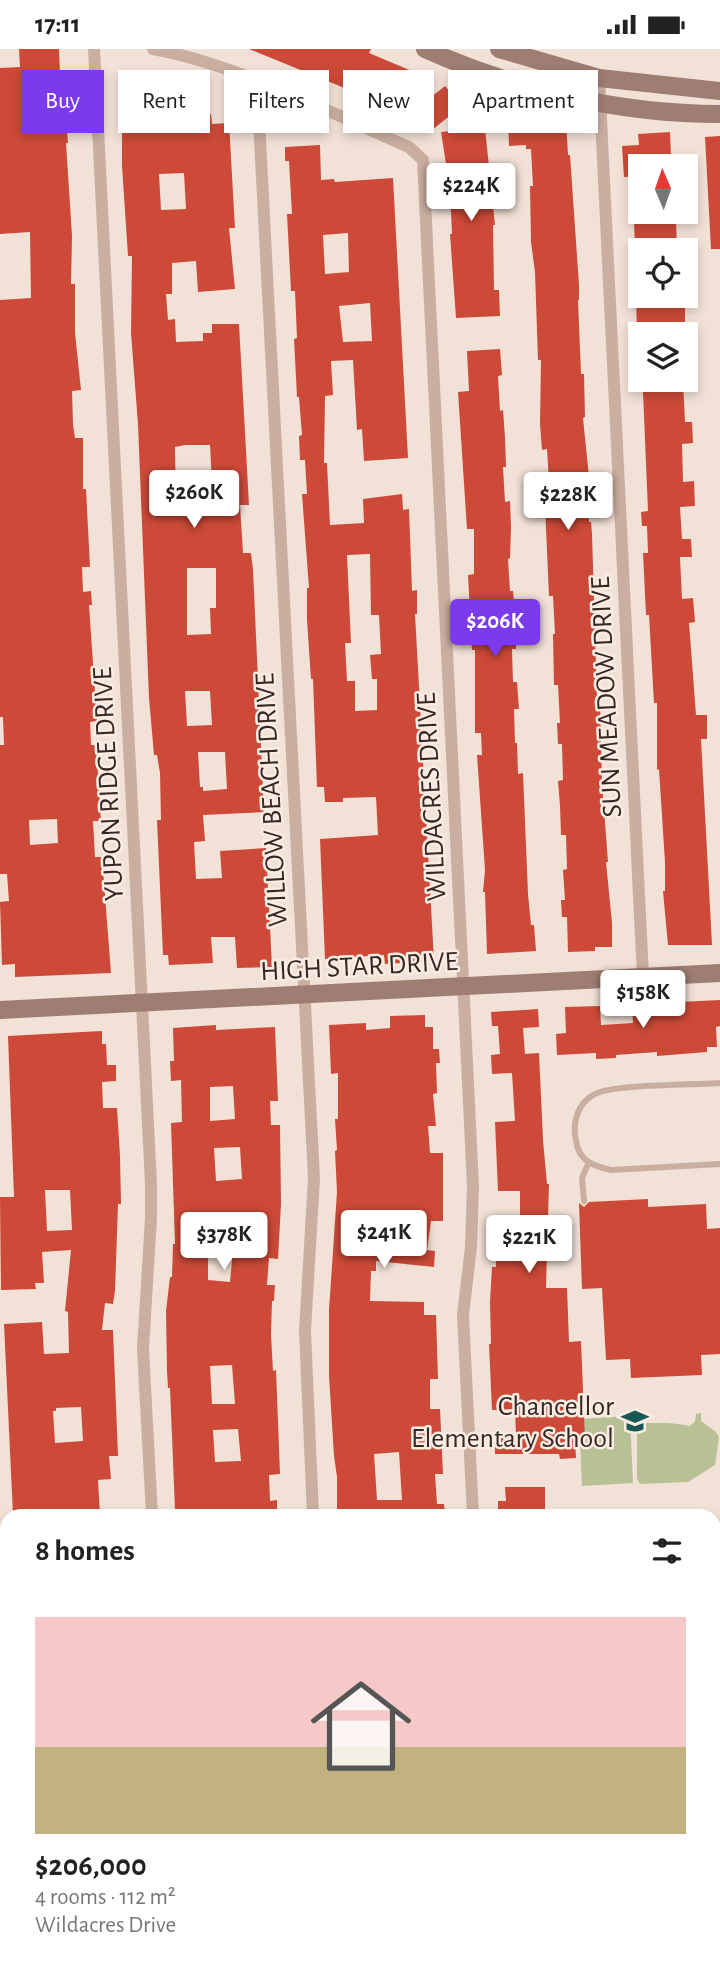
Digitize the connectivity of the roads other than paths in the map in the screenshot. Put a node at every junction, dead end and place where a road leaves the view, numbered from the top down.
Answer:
1 (94, 49) edge
2 (153, 49) edge
3 (425, 49) edge
4 (499, 49) edge
5 (224, 70) edge
6 (599, 78) junction
7 (720, 91) edge
8 (600, 104) junction
9 (329, 113) edge
10 (720, 114) edge
11 (260, 133) edge
12 (720, 974) edge
13 (643, 977) junction
14 (464, 986) junction
15 (304, 994) junction
16 (142, 1002) junction
17 (0, 1010) edge
18 (720, 1083) edge
19 (588, 1164) junction
20 (720, 1164) edge
21 (584, 1201) dead end
22 (152, 1509) edge
23 (313, 1509) edge
24 (473, 1509) edge

1 - 16 street, YUPON RIDGE DRIVE
2 - 5 street, WILDACRES DRIVE
3 - 8 street
4 - 6 street
6 - 7 street
6 - 8 street, SUN MEADOW DRIVE
8 - 10 street
8 - 13 street, SUN MEADOW DRIVE
9 - 14 street, WILDACRES DRIVE
11 - 15 street, WILLOW BEACH DRIVE
12 - 13 street, HIGH STAR DRIVE
13 - 14 street, HIGH STAR DRIVE
14 - 15 street, HIGH STAR DRIVE
14 - 24 street, WILDACRES DRIVE
15 - 16 street, HIGH STAR DRIVE
15 - 23 street, WILLOW BEACH DRIVE
16 - 17 street, HIGH STAR DRIVE
16 - 22 street, YUPON RIDGE DRIVE
18 - 19 lane
19 - 20 lane
19 - 21 lane

